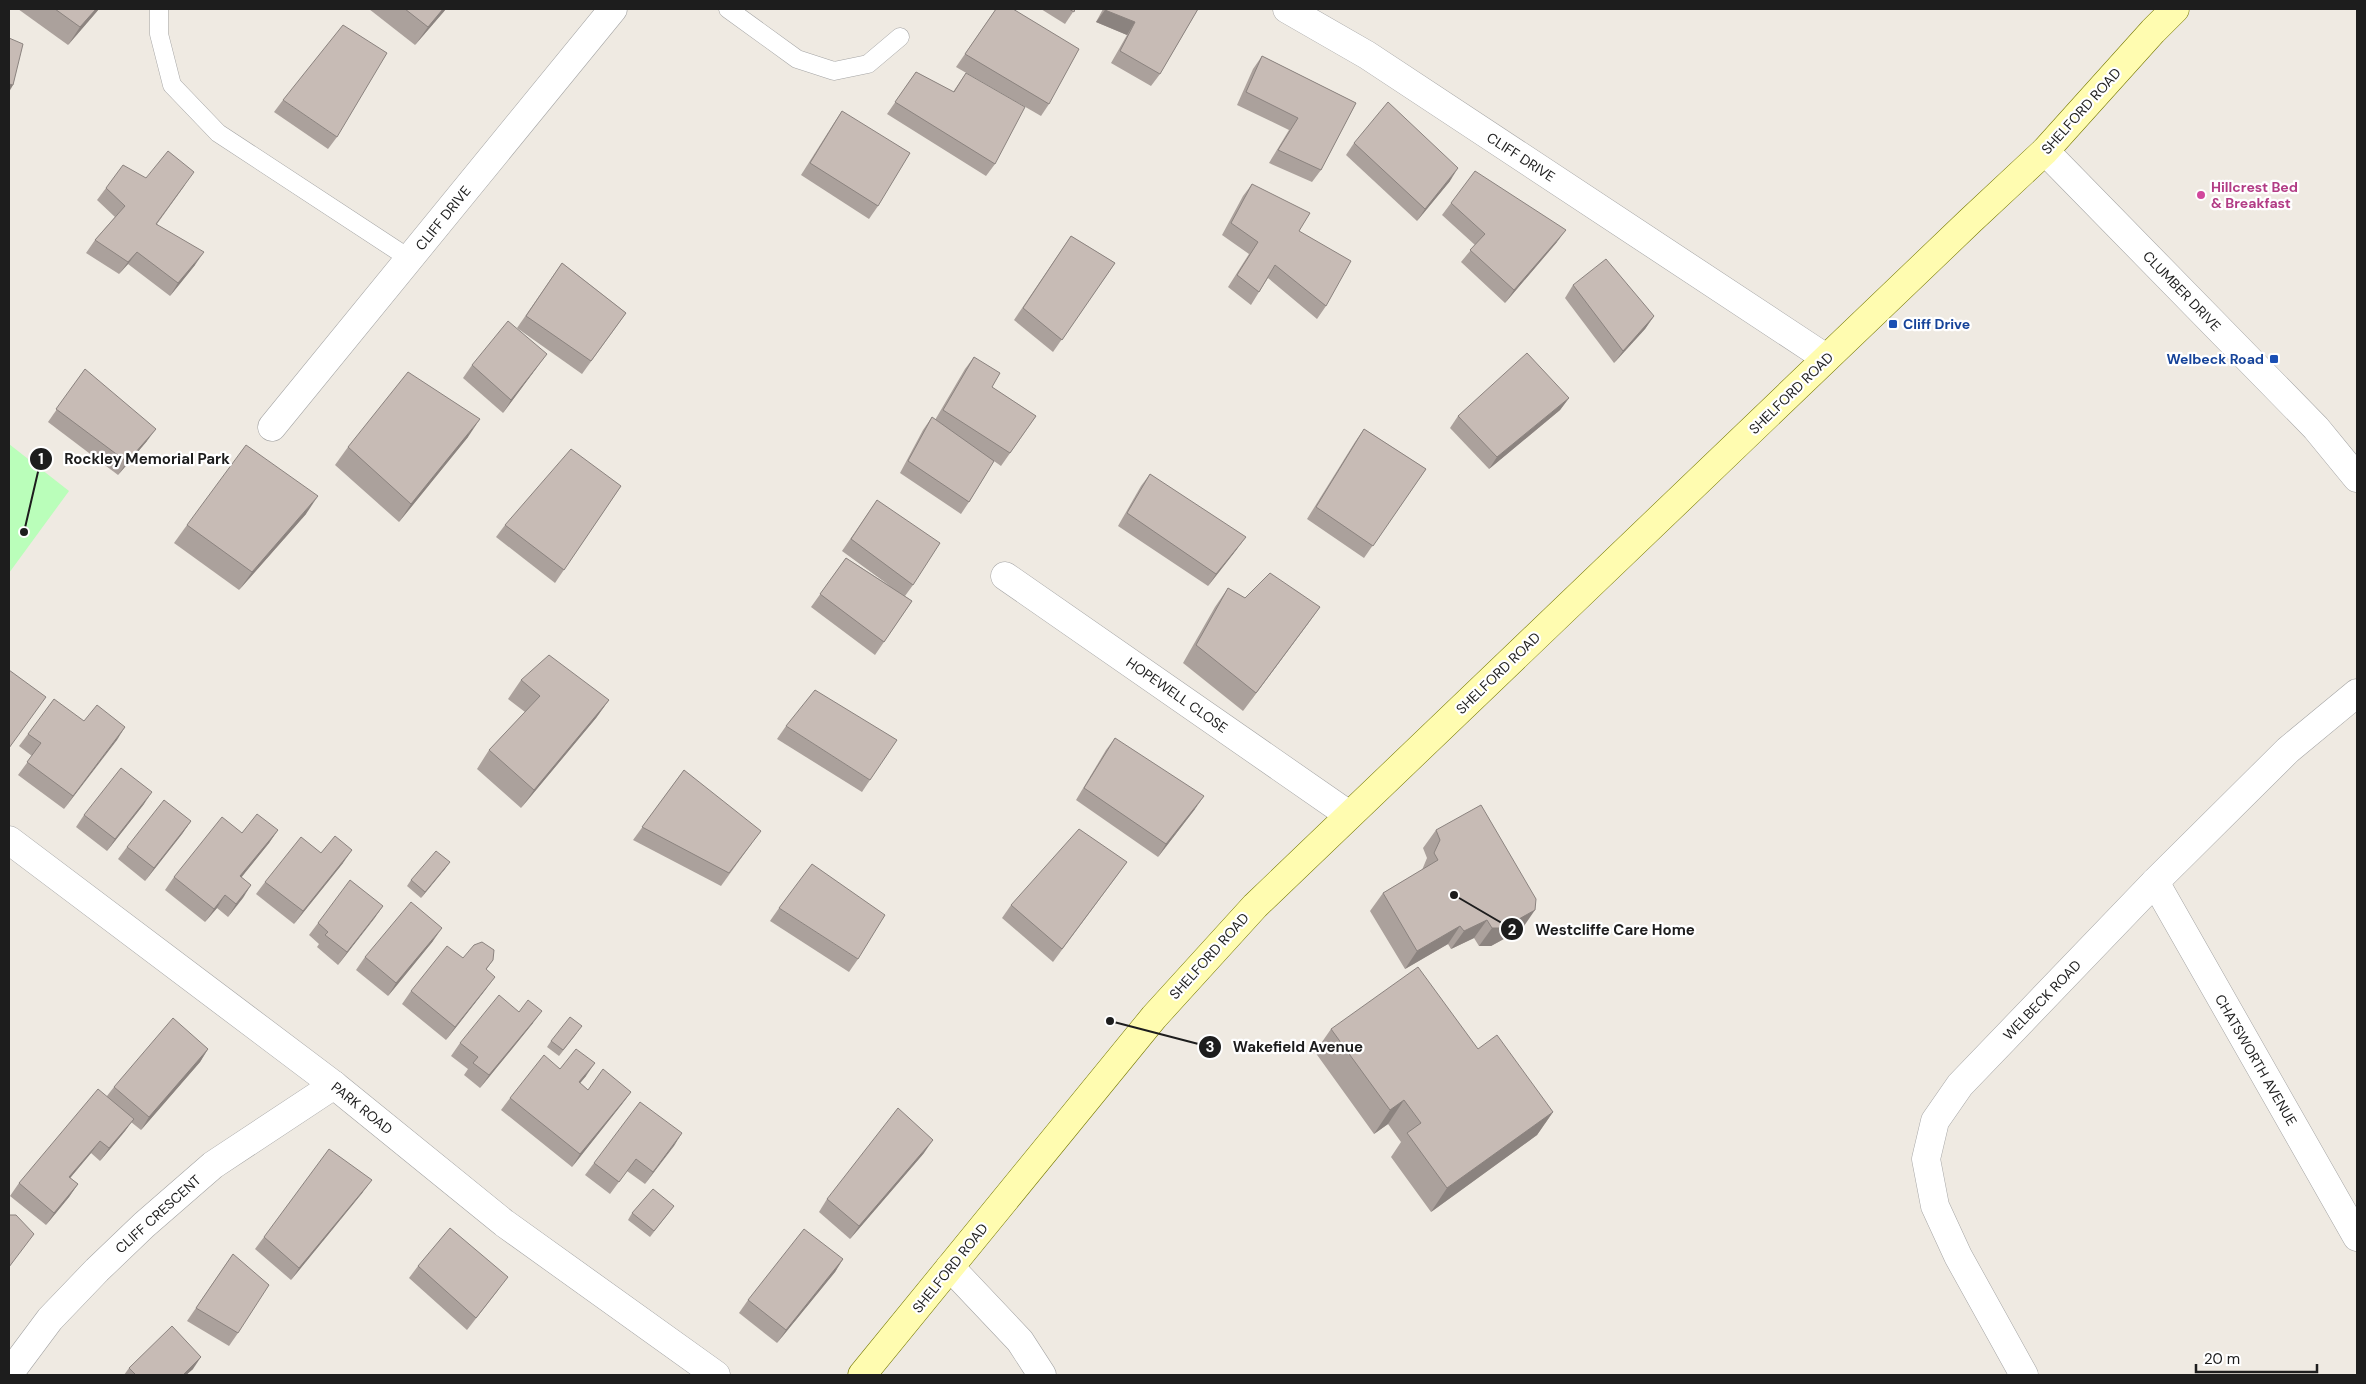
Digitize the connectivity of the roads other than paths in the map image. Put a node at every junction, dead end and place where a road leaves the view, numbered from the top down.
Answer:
1 (159, 9) edge
2 (613, 9) edge
3 (728, 9) edge
4 (1288, 9) edge
5 (2175, 9) edge
6 (900, 37) dead end
7 (2045, 151) junction
8 (410, 259) junction
9 (1826, 358) junction
10 (272, 427) dead end
11 (2357, 478) edge
12 (1005, 576) dead end
13 (2357, 693) edge
14 (1349, 815) junction
15 (9, 840) edge
16 (2155, 882) junction
17 (334, 1085) junction
18 (2357, 1237) edge
19 (950, 1267) junction
20 (9, 1374) edge
21 (716, 1375) edge
22 (862, 1375) edge
23 (1042, 1375) edge
24 (2024, 1375) edge

1 - 8 lane
2 - 8 street, CLIFF DRIVE
3 - 6 lane
4 - 9 street, CLIFF DRIVE
5 - 7 street, SHELFORD ROAD
7 - 9 street, SHELFORD ROAD
7 - 11 street, CLUMBER DRIVE
8 - 10 street, CLIFF DRIVE
9 - 14 street, SHELFORD ROAD
12 - 14 street, HOPEWELL CLOSE
13 - 16 street, WELBECK ROAD
14 - 19 street, SHELFORD ROAD
15 - 17 street, PARK ROAD
16 - 18 street, CHATSWORTH AVENUE
16 - 24 street, WELBECK ROAD
17 - 20 street, CLIFF CRESCENT
17 - 21 street, PARK ROAD
19 - 22 street, SHELFORD ROAD
19 - 23 street

